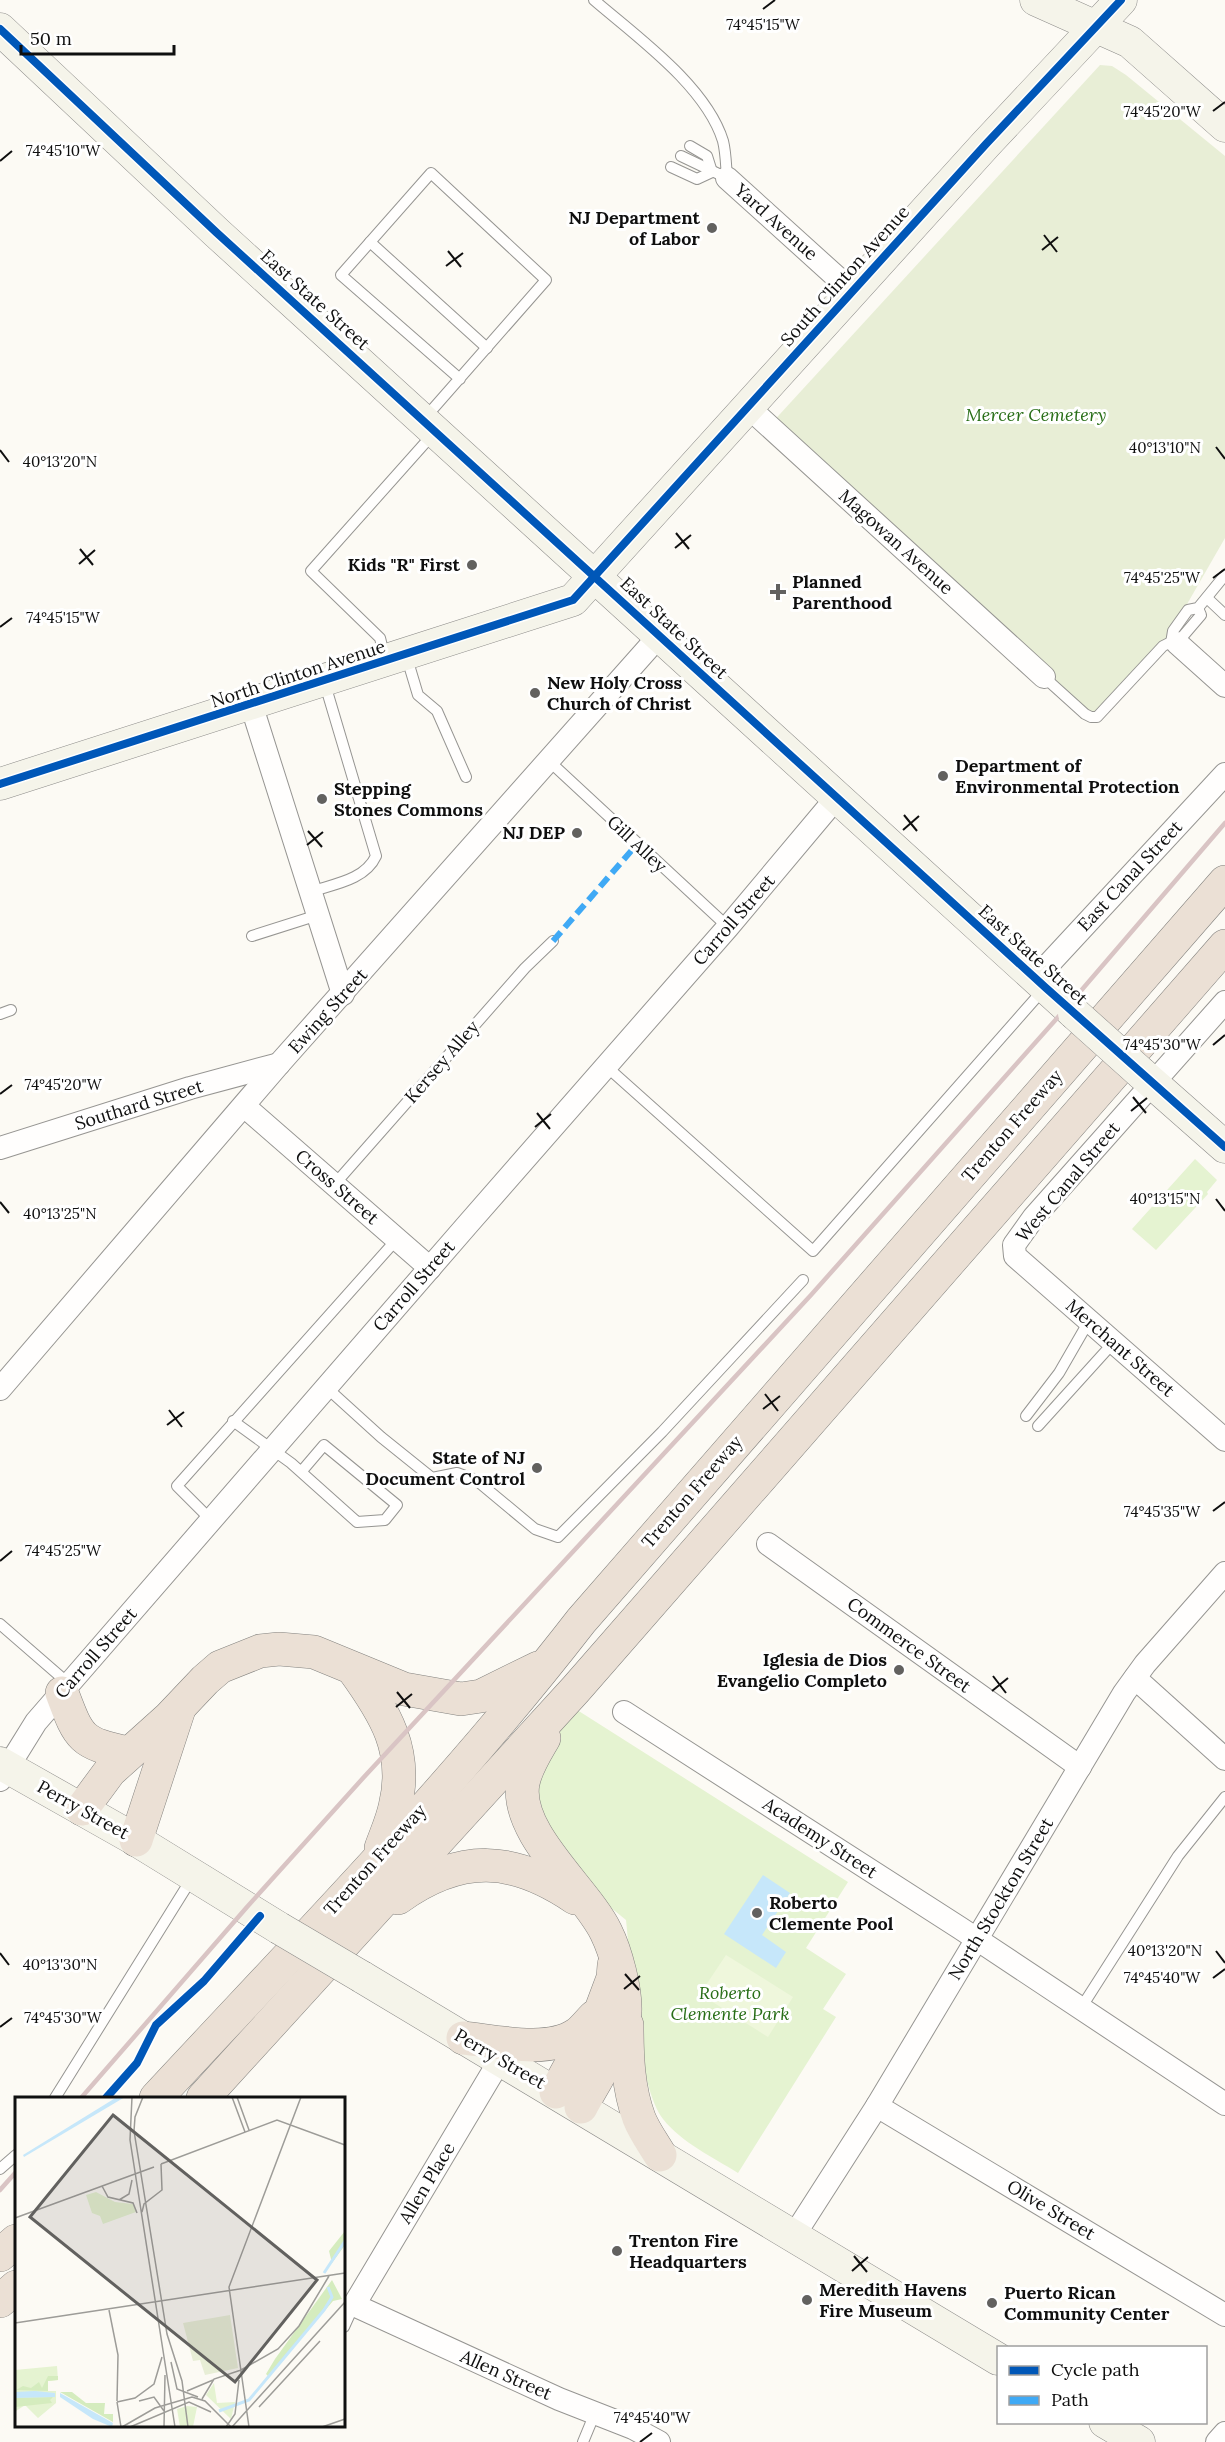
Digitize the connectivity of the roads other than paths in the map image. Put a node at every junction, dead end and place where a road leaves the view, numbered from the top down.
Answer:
1 (594, 0) edge
2 (1036, 0) edge
3 (1121, 0) edge
4 (1097, 26) junction
5 (2, 30) edge
6 (1225, 126) edge
7 (690, 146) dead end
8 (681, 156) dead end
9 (671, 167) dead end
10 (719, 175) junction
11 (369, 243) junction
12 (852, 291) junction
13 (487, 348) junction
14 (460, 379) junction
15 (747, 406) junction
16 (430, 425) junction
17 (594, 575) junction
18 (1225, 575) edge
19 (1207, 598) junction
20 (1225, 615) edge
21 (659, 636) junction
22 (1174, 643) junction
23 (396, 658) junction
24 (1044, 677) joint
25 (324, 681) junction
26 (1225, 686) edge
27 (251, 704) junction
28 (548, 759) junction
29 (1225, 774) edge
30 (465, 777) dead end
31 (0, 784) edge
32 (837, 797) junction
33 (1225, 882) edge
34 (310, 891) junction
35 (318, 915) junction
36 (728, 927) junction
37 (252, 936) dead end
38 (552, 941) dead end
39 (1225, 946) edge
40 (1040, 983) junction
41 (343, 994) junction
42 (1225, 1002) edge
43 (11, 1010) dead end
44 (0, 1014) edge
45 (279, 1064) junction
46 (607, 1067) junction
47 (1147, 1078) junction
48 (244, 1106) junction
49 (1225, 1147) edge
50 (0, 1148) edge
51 (334, 1185) junction
52 (397, 1239) junction
53 (1015, 1256) joint
54 (430, 1268) junction
55 (803, 1280) dead end
56 (1089, 1321) junction
57 (1114, 1342) junction
58 (327, 1388) junction
59 (0, 1389) edge
60 (1026, 1416) dead end
61 (233, 1421) junction
62 (1038, 1426) dead end
63 (1225, 1440) edge
64 (273, 1451) junction
65 (301, 1472) junction
66 (212, 1521) junction
67 (768, 1544) dead end
68 (1224, 1578) edge
69 (0, 1624) edge
70 (548, 1663) junction
71 (353, 1669) junction
72 (1135, 1678) junction
73 (65, 1688) junction
74 (576, 1689) junction
75 (181, 1704) junction
76 (624, 1712) dead end
77 (128, 1753) junction
78 (1225, 1759) edge
79 (1080, 1767) junction
80 (2, 1771) edge
81 (1225, 1797) edge
82 (81, 1809) junction
83 (136, 1840) junction
84 (377, 1860) junction
85 (194, 1875) junction
86 (590, 1908) junction
87 (365, 1921) junction
88 (977, 1939) junction
89 (1081, 2008) junction
90 (613, 2012) junction
91 (463, 2038) junction
92 (500, 2060) junction
93 (56, 2097) edge
94 (157, 2097) edge
95 (204, 2097) edge
96 (568, 2100) junction
97 (1225, 2104) edge
98 (877, 2106) junction
99 (660, 2155) junction
100 (15, 2156) edge
101 (0, 2169) edge
102 (793, 2237) junction
103 (15, 2242) edge
104 (0, 2255) edge
105 (15, 2288) edge
106 (0, 2301) edge
107 (354, 2306) junction
108 (1225, 2315) edge
109 (345, 2325) edge
110 (997, 2358) edge
111 (595, 2413) junction
112 (1108, 2424) edge
113 (1225, 2433) edge
114 (583, 2442) edge
115 (659, 2442) edge
116 (1138, 2442) edge
117 (1217, 2442) edge

1 - 10 lane
2 - 4 street
3 - 4 street, South Clinton Avenue
4 - 6 street
4 - 12 street, South Clinton Avenue
5 - 16 street, East State Street
7 - 10 lane
8 - 10 lane
9 - 10 lane
10 - 12 street, Yard Avenue
11 - 13 lane
11 - 13 lane
11 - 14 lane
12 - 15 street, South Clinton Avenue
13 - 14 lane
14 - 16 lane
15 - 17 street, South Clinton Avenue
15 - 24 street, Magowan Avenue
16 - 17 street, East State Street
16 - 23 lane
17 - 21 street, East State Street
17 - 23 street, North Clinton Avenue
18 - 19 lane
19 - 20 lane
19 - 22 lane
21 - 28 street, Ewing Street
21 - 32 street, East State Street
22 - 24 lane
22 - 26 street
23 - 25 street, North Clinton Avenue
23 - 30 lane
25 - 27 street, North Clinton Avenue
25 - 34 lane
27 - 31 street, North Clinton Avenue
27 - 34 street
28 - 36 lane, Gill Alley
28 - 41 street, Ewing Street
29 - 40 street, East Canal Street
32 - 36 street, Carroll Street
32 - 40 street, East State Street
33 - 70 highway, Trenton Freeway
34 - 35 street
35 - 37 lane
35 - 41 street
36 - 46 street, Carroll Street
38 - 51 lane, Kersey Alley
39 - 74 highway, Trenton Freeway
40 - 46 lane
40 - 47 street, East State Street, bridge
41 - 45 street, Ewing Street
42 - 47 street, West Canal Street
43 - 44 lane
45 - 48 street, Ewing Street
45 - 50 street, Southard Street
46 - 54 street, Carroll Street
47 - 49 street, East State Street
47 - 53 street, West Canal Street
48 - 51 street, Cross Street
48 - 59 street, Ewing Street
51 - 52 street, Cross Street
52 - 54 street, Cross Street
52 - 61 lane
53 - 56 street, Merchant Street
54 - 58 street, Carroll Street
55 - 58 lane
56 - 57 street, Merchant Street
56 - 60 lane
57 - 62 lane
57 - 63 street, Merchant Street
58 - 64 street, Carroll Street
61 - 64 lane
61 - 66 lane
64 - 65 lane
64 - 66 street, Carroll Street
65 - 65 lane
66 - 73 street, Carroll Street
67 - 79 street, Commerce Street
68 - 72 street, North Stockton Street
69 - 73 lane
70 - 71 highway
70 - 84 highway, Trenton Freeway
71 - 75 highway
71 - 84 highway
72 - 78 street
72 - 79 street, North Stockton Street
73 - 77 highway
73 - 80 street, Carroll Street
74 - 86 highway
74 - 87 highway, Trenton Freeway
75 - 77 highway
75 - 83 highway
76 - 88 street, Academy Street
77 - 82 highway
79 - 88 street, North Stockton Street
80 - 82 street, Perry Street
81 - 89 lane
82 - 83 street, Perry Street
83 - 85 street, Perry Street
84 - 94 highway, Trenton Freeway
85 - 91 street, Perry Street, bridge
85 - 93 lane
86 - 87 highway
86 - 90 highway
87 - 95 highway, Trenton Freeway
88 - 89 street, Academy Street
88 - 98 street, North Stockton Street
89 - 97 street, Academy Street
90 - 91 highway
90 - 96 highway
90 - 99 highway
91 - 92 street, Perry Street
92 - 96 street, Perry Street
92 - 107 street, Allen Place
96 - 99 street, Perry Street
98 - 102 street, North Stockton Street
98 - 108 street, Olive Street
99 - 102 street, Perry Street
100 - 101 lane
102 - 110 street, Perry Street
103 - 104 highway
105 - 106 highway
107 - 109 lane
107 - 111 street, Allen Street
111 - 114 lane
111 - 115 street, Allen Street
112 - 116 street
113 - 117 street

